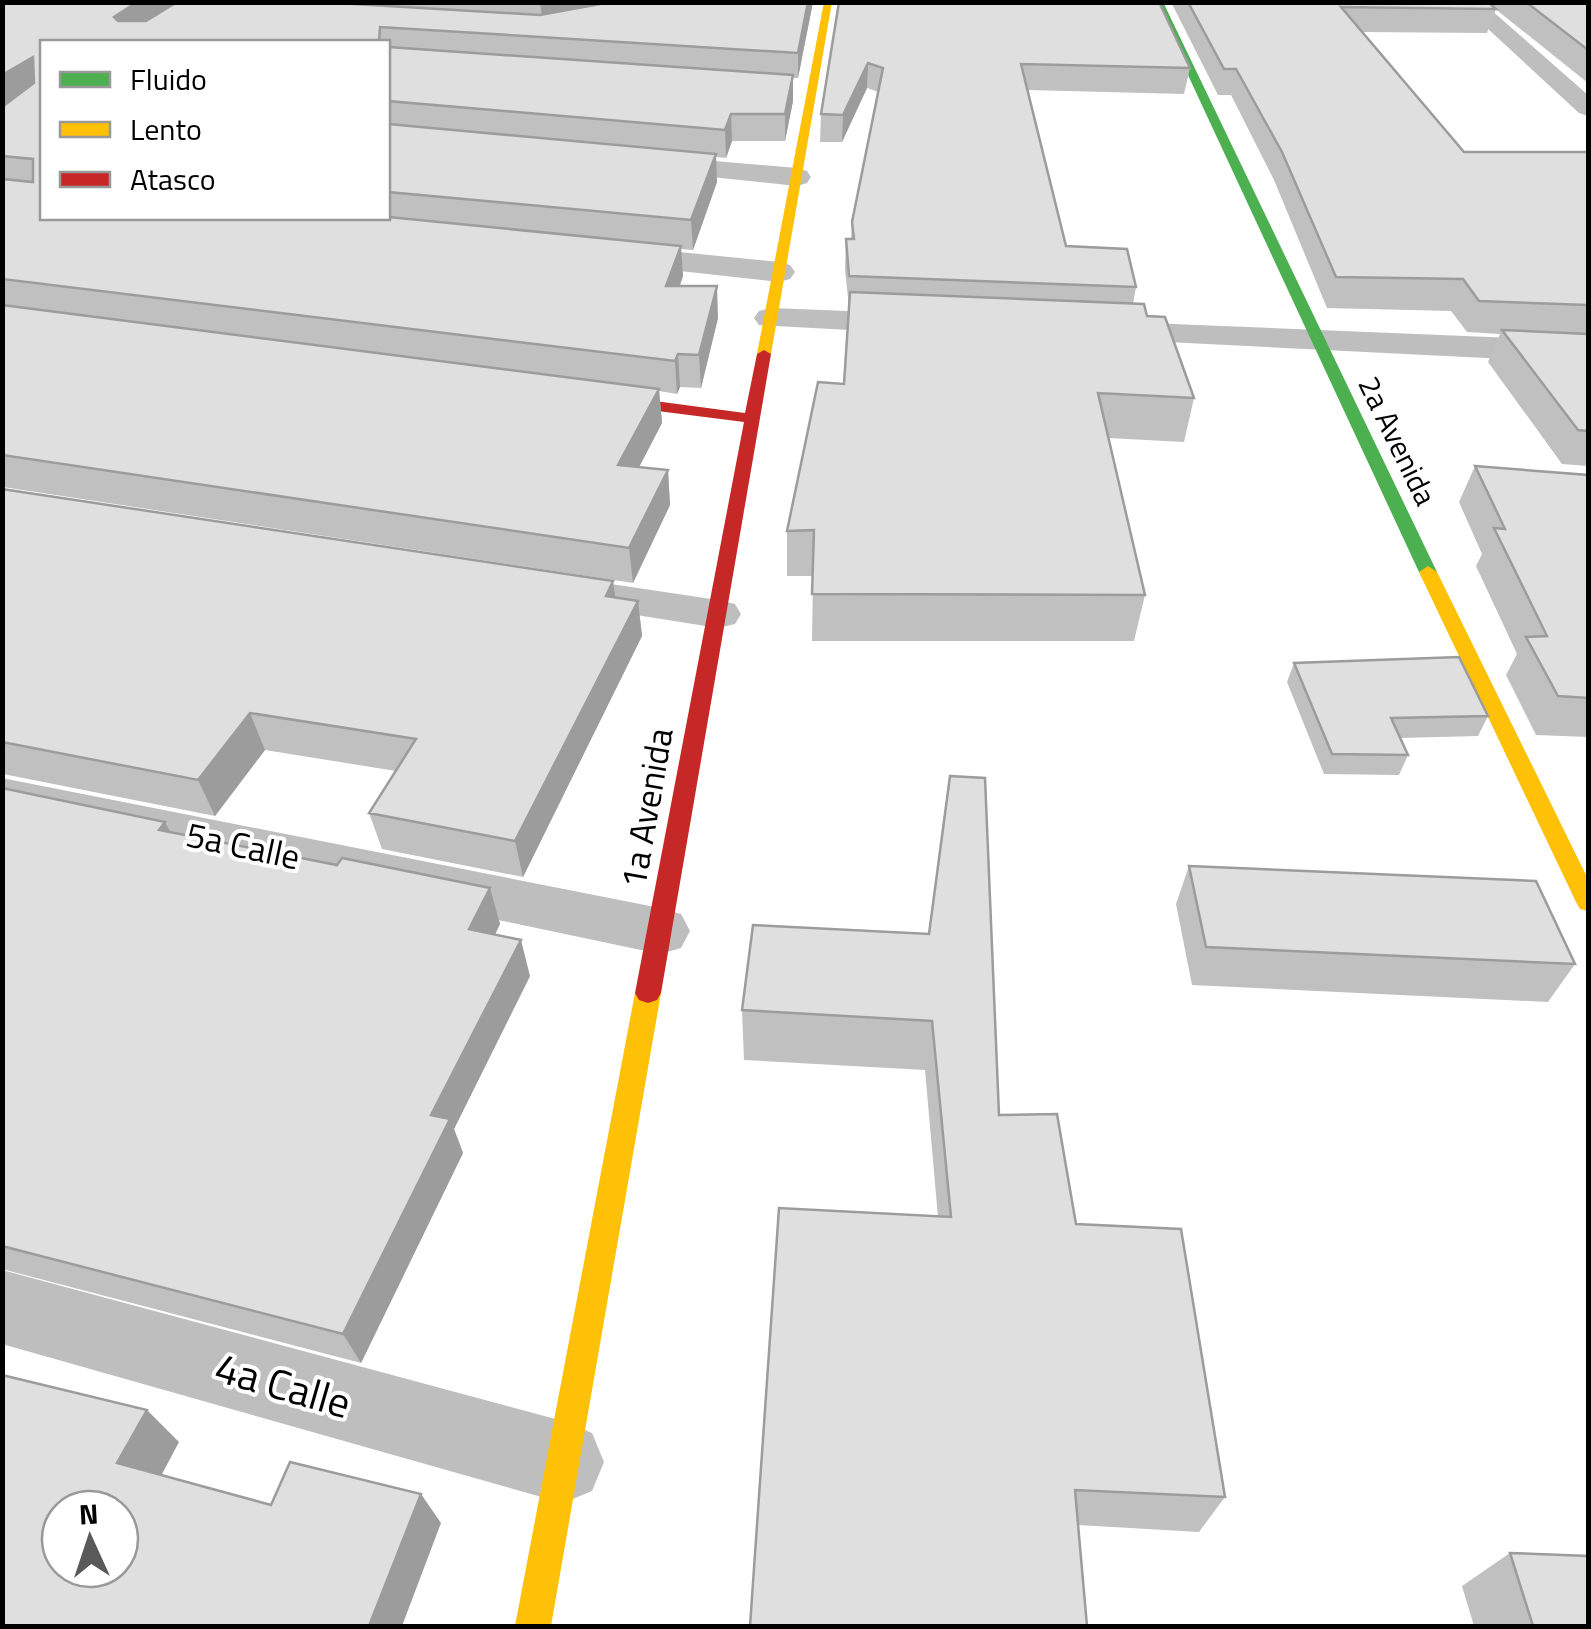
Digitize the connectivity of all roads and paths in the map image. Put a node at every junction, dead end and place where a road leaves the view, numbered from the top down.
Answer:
1 (828, 2) edge
2 (1158, 2) edge
3 (1469, 2) edge
4 (1564, 85) junction
5 (1588, 98) edge
6 (1588, 108) edge
7 (621, 161) edge
8 (797, 177) junction
9 (582, 253) edge
10 (780, 272) junction
11 (771, 318) junction
12 (965, 326) edge
13 (1062, 330) edge
14 (1314, 340) junction
15 (1588, 352) edge
16 (555, 393) edge
17 (753, 419) junction
18 (524, 585) edge
19 (718, 614) junction
20 (2, 797) edge
21 (1588, 902) edge
22 (660, 931) junction
23 (2, 1306) edge
24 (563, 1462) junction
25 (533, 1626) edge

1 - 8 street, 1a Avenida
2 - 14 street, 2a Avenida
3 - 4 street
4 - 5 street
4 - 6 street
7 - 8 street
8 - 10 street, 1a Avenida
9 - 10 street
10 - 11 street, 1a Avenida
11 - 12 street
11 - 17 street, 1a Avenida
13 - 14 street
14 - 15 street
14 - 21 street, 2a Avenida
16 - 17 street
17 - 19 street, 1a Avenida
18 - 19 street
19 - 22 street, 1a Avenida
20 - 22 street, 5a Calle
22 - 24 street, 1a Avenida
23 - 24 street, 4a Calle
24 - 25 street, 1a Avenida

